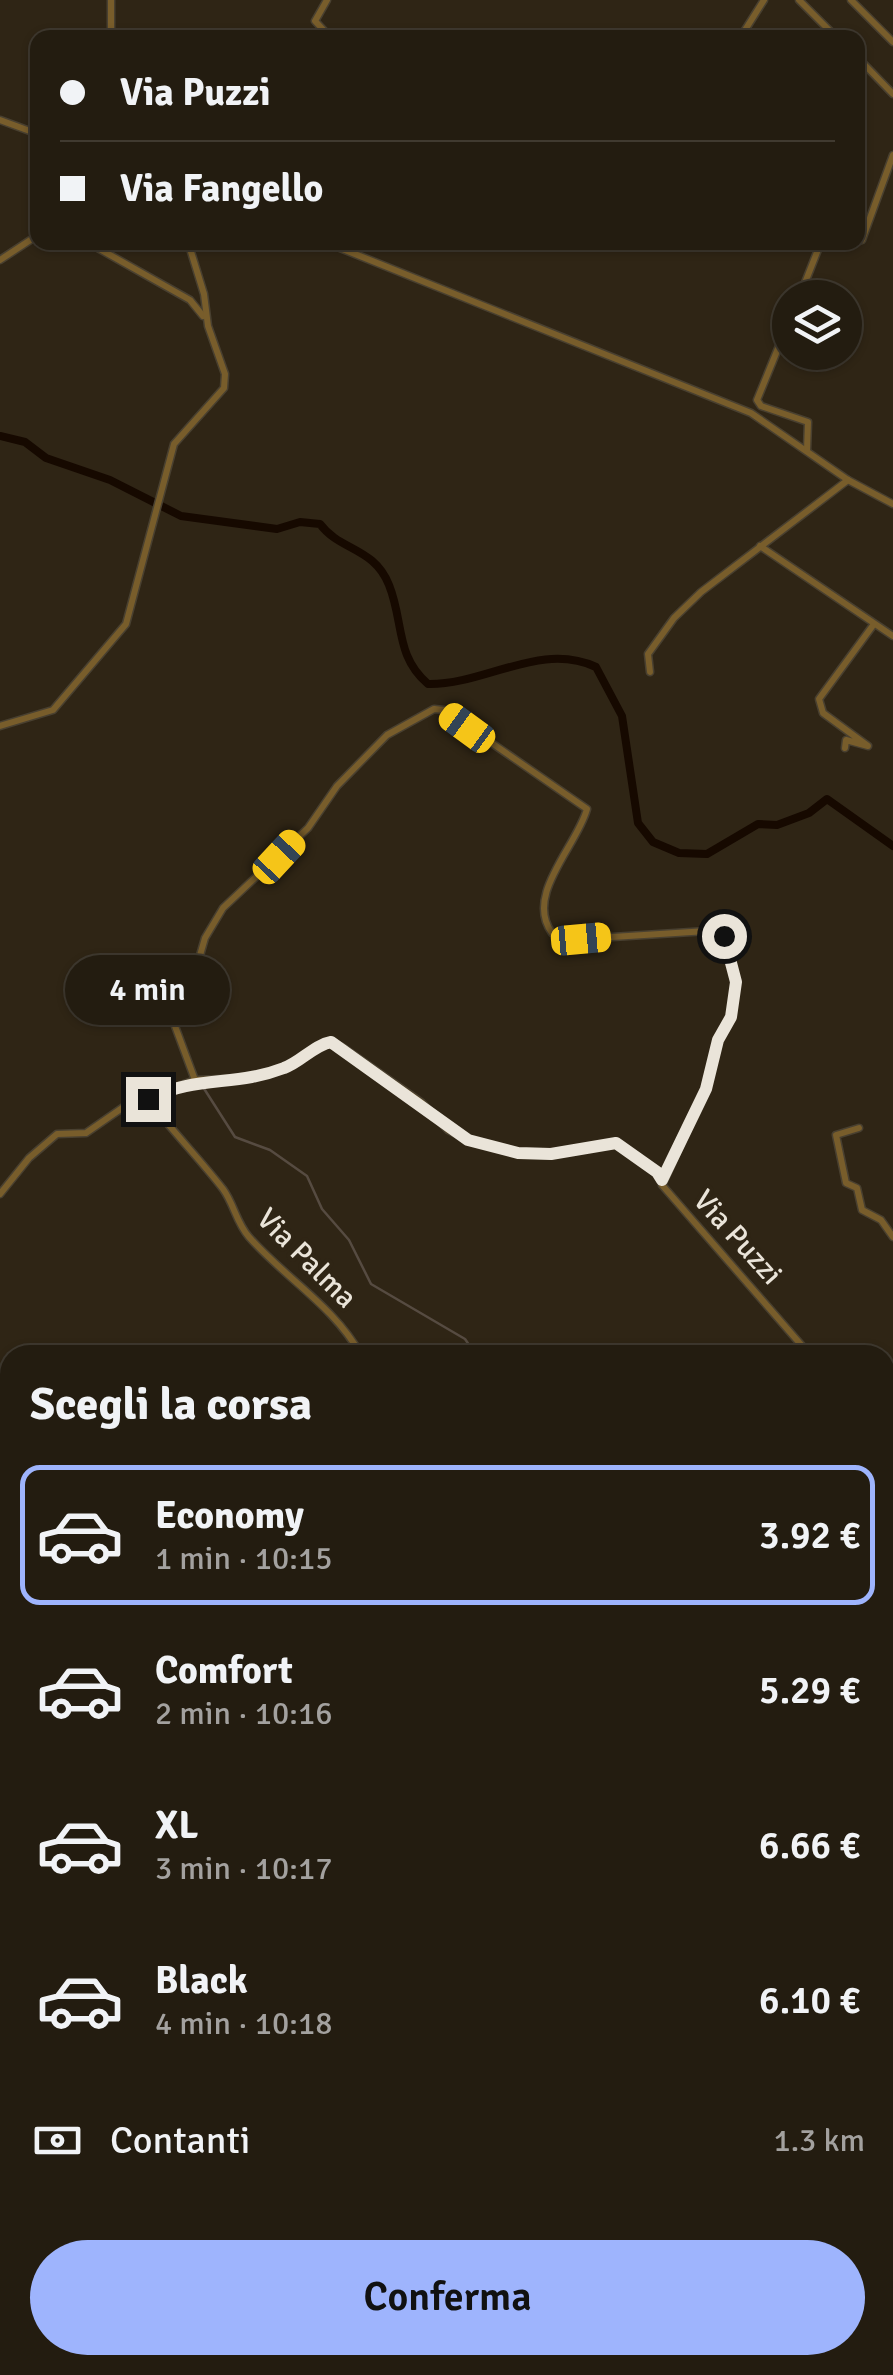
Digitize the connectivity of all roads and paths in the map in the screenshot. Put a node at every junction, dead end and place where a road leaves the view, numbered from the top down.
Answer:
1 (111, 0) edge
2 (327, 0) edge
3 (764, 0) edge
4 (798, 0) edge
5 (851, 0) edge
6 (111, 30) edge
7 (323, 30) edge
8 (745, 30) edge
9 (829, 30) edge
10 (893, 42) edge
11 (865, 65) edge
12 (893, 94) edge
13 (0, 120) edge
14 (30, 131) edge
15 (893, 154) edge
16 (865, 232) edge
17 (30, 239) edge
18 (101, 250) edge
19 (190, 250) edge
20 (345, 250) edge
21 (818, 250) edge
22 (0, 260) edge
23 (806, 280) edge
24 (206, 320) junction
25 (772, 364) edge
26 (807, 450) junction
27 (848, 480) junction
28 (893, 504) edge
29 (760, 546) junction
30 (874, 624) junction
31 (893, 636) edge
32 (650, 672) dead end
33 (0, 726) edge
34 (845, 748) dead end
35 (195, 1080) junction
36 (148, 1099) junction
37 (859, 1128) dead end
38 (662, 1180) junction
39 (0, 1194) edge
40 (893, 1236) edge
41 (355, 1345) edge
42 (802, 1345) edge

1 - 6 street
2 - 7 street
3 - 8 street
4 - 9 street
5 - 10 street
11 - 12 street
13 - 14 street
15 - 16 street
17 - 22 street
18 - 24 street
19 - 24 street
20 - 26 street
21 - 23 street
24 - 33 street
25 - 26 street
26 - 27 street
27 - 28 street
27 - 29 street
29 - 30 street
29 - 32 street
30 - 31 street
30 - 34 street
35 - 36 street
35 - 38 street
35 - 38 street, Via Puzzi
36 - 39 street
36 - 41 street, Via Palma
37 - 40 street
38 - 42 street, Via Puzzi

